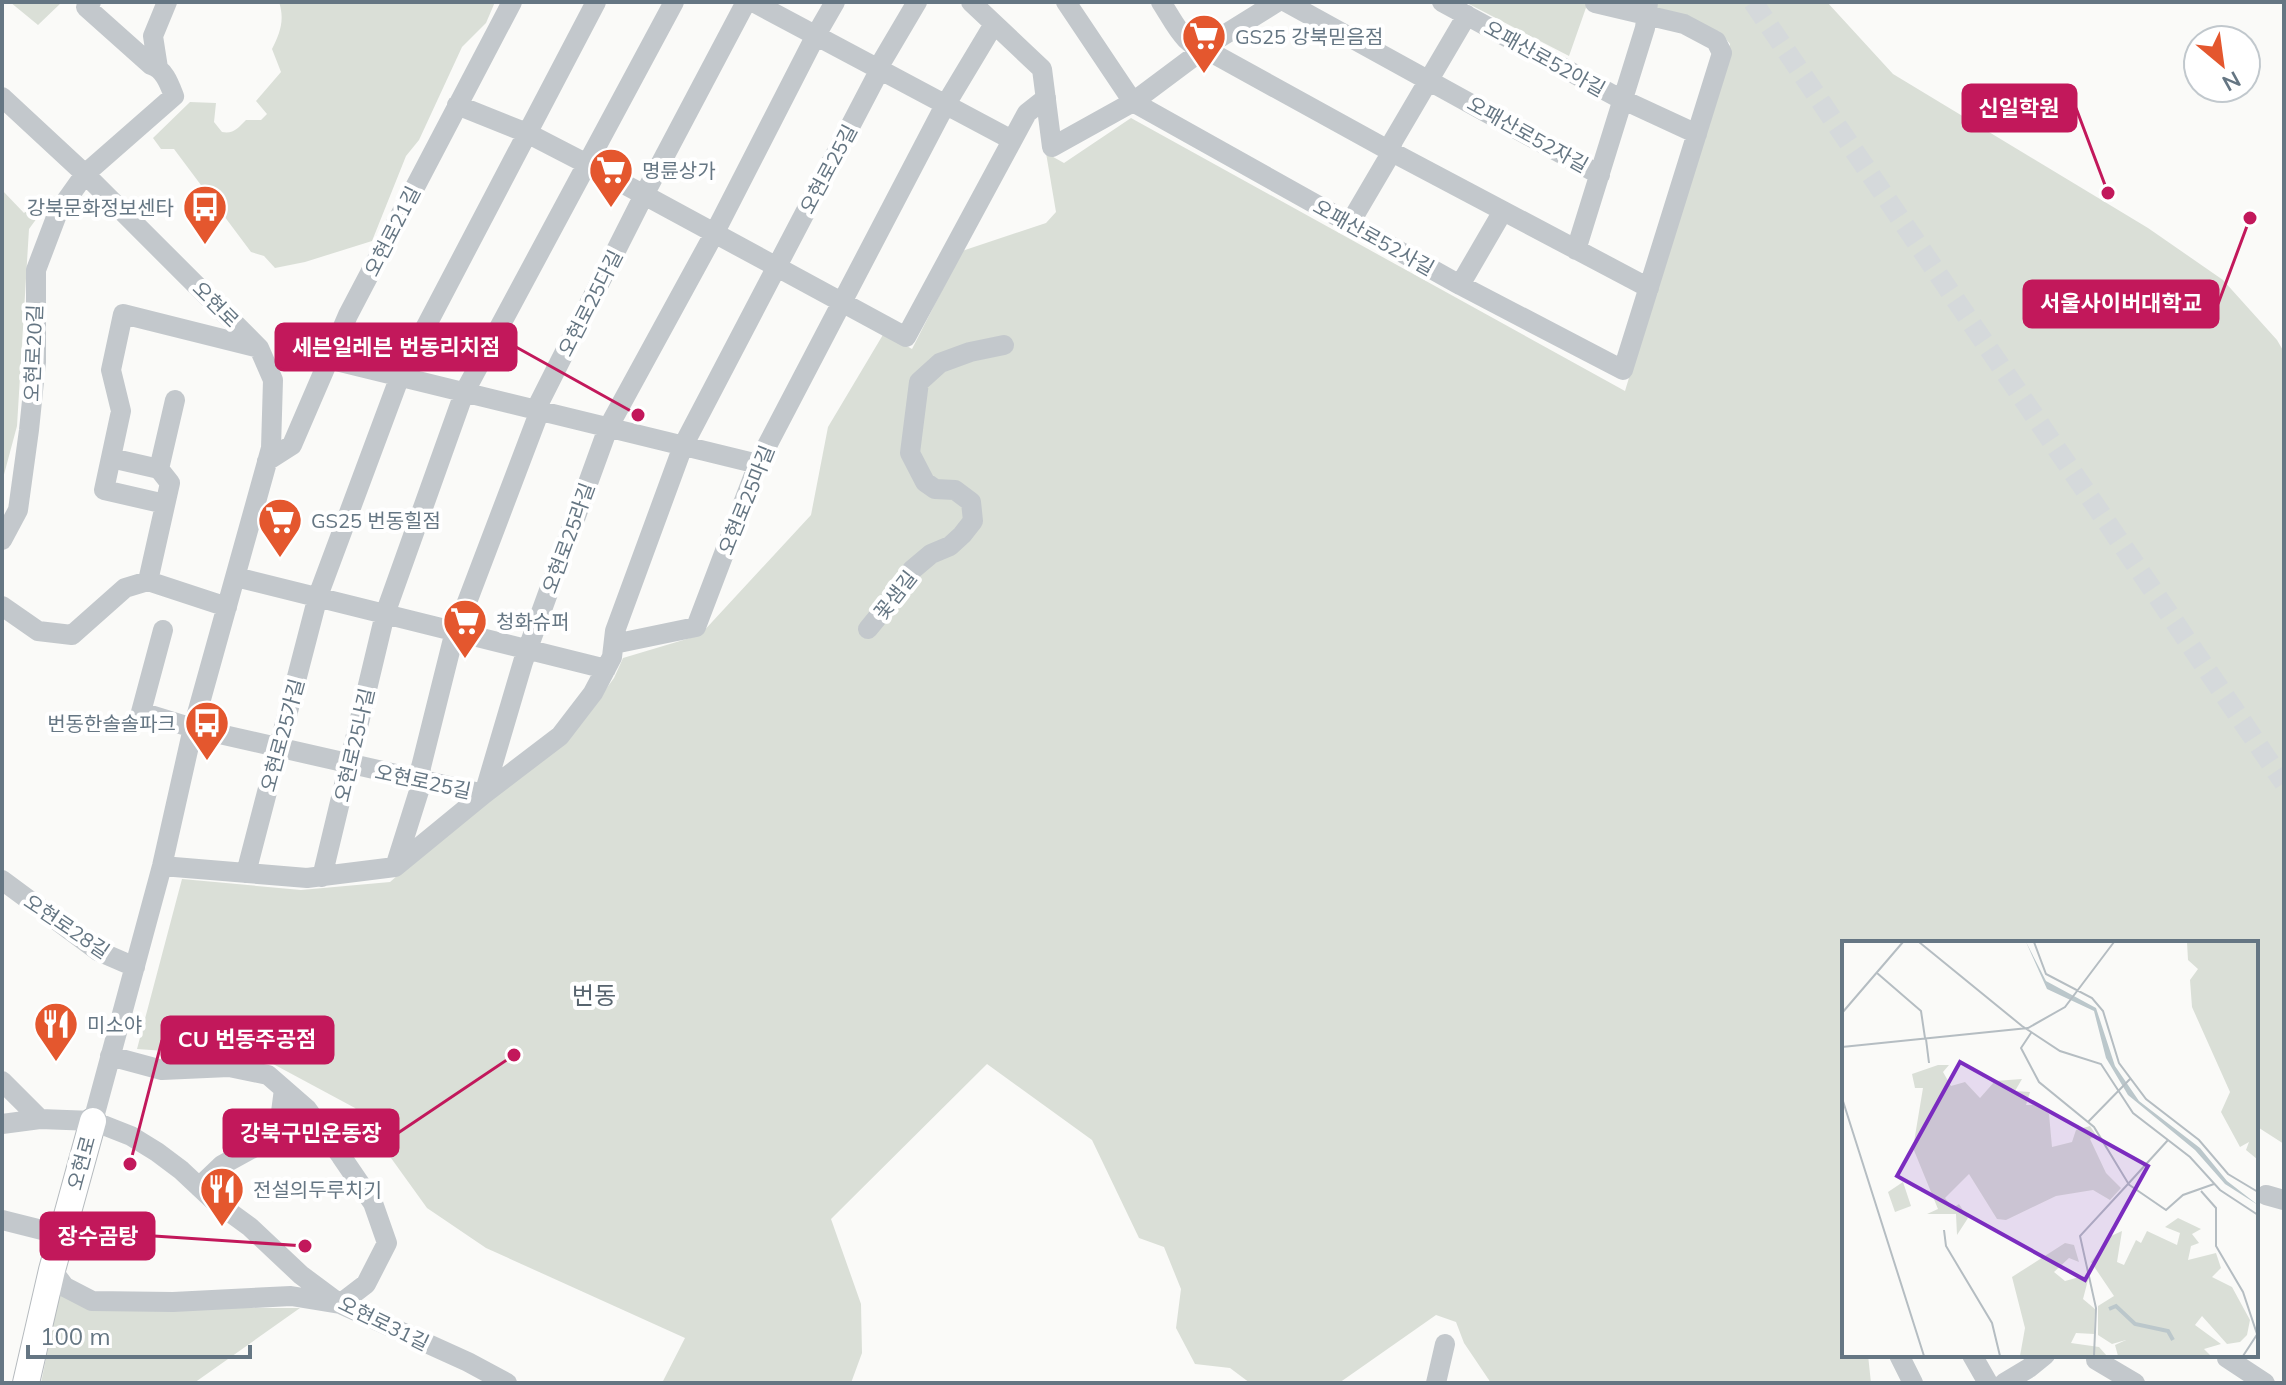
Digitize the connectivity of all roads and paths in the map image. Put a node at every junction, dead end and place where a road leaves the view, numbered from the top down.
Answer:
1 (91, 2) edge
2 (167, 2) edge
3 (512, 2) edge
4 (596, 2) edge
5 (674, 2) edge
6 (746, 2) edge
7 (753, 2) edge
8 (835, 2) edge
9 (917, 2) edge
10 (971, 2) edge
11 (1066, 2) edge
12 (1161, 2) edge
13 (1277, 2) edge
14 (1286, 2) edge
15 (1442, 2) edge
16 (1595, 3) edge
17 (1647, 8) edge
18 (1467, 15) junction
19 (994, 24) junction
20 (816, 35) junction
21 (1202, 51) junction
22 (158, 68) junction
23 (879, 70) junction
24 (1429, 79) junction
25 (2, 97) edge
26 (1046, 98) junction
27 (1623, 100) junction
28 (1133, 102) junction
29 (945, 104) junction
30 (457, 105) junction
31 (527, 133) junction
32 (1697, 134) junction
33 (1012, 140) junction
34 (1390, 151) junction
35 (587, 164) junction
36 (85, 174) junction
37 (1600, 175) junction
38 (644, 195) junction
39 (1503, 211) junction
40 (1350, 223) junction
41 (714, 234) junction
42 (1576, 250) junction
43 (776, 267) junction
44 (1460, 285) junction
45 (1649, 288) junction
46 (843, 303) junction
47 (1004, 345) dead end
48 (259, 348) junction
49 (328, 359) junction
50 (400, 376) junction
51 (464, 393) junction
52 (175, 400) dead end
53 (539, 411) junction
54 (608, 428) junction
55 (683, 446) junction
56 (111, 458) junction
57 (267, 461) junction
58 (758, 464) junction
59 (159, 469) junction
60 (165, 504) junction
61 (2, 540) edge
62 (236, 577) junction
63 (148, 581) junction
64 (318, 596) junction
65 (2, 606) edge
66 (227, 607) junction
67 (385, 614) junction
68 (868, 629) dead end
69 (163, 630) dead end
70 (456, 630) junction
71 (614, 644) junction
72 (528, 648) junction
73 (606, 669) junction
74 (193, 728) junction
75 (279, 748) junction
76 (349, 764) junction
77 (420, 781) junction
78 (484, 794) junction
79 (162, 866) junction
80 (395, 867) junction
81 (246, 873) junction
82 (322, 877) junction
83 (2, 880) edge
84 (135, 967) junction
85 (110, 1056) junction
86 (2, 1081) edge
87 (284, 1089) junction
88 (40, 1119) junction
89 (93, 1121) junction
90 (2, 1124) edge
91 (199, 1187) junction
92 (2, 1220) edge
93 (62, 1235) junction
94 (52, 1270) junction
95 (340, 1304) junction
96 (1445, 1344) dead end
97 (1900, 1357) edge
98 (1973, 1357) edge
99 (2043, 1357) edge
100 (2099, 1357) edge
101 (2227, 1357) edge
102 (26, 1383) edge
103 (507, 1383) edge
104 (1436, 1383) edge
105 (1913, 1383) edge
106 (1988, 1383) edge
107 (2004, 1383) edge
108 (2135, 1383) edge
109 (2265, 1383) edge

1 - 22 street
2 - 22 street
3 - 30 street, 오현로21길
4 - 31 street, 오현로25가길
5 - 35 street, 오현로25나길
6 - 38 street, 오현로25다길
7 - 20 street
8 - 20 street, 오현로25라길
9 - 23 street, 오현로25길
10 - 19 street
11 - 28 street
12 - 21 street
13 - 21 street
14 - 24 street, 오패산로52자길
15 - 18 street, 오패산로52아길
16 - 17 street, 오패산로52사길
17 - 27 street, 오패산로52아길
17 - 32 street, 오패산로52사길
18 - 24 street, 오패산로52아길
18 - 27 street, 오패산로52아길
19 - 26 street
19 - 29 street, 오현로25마길
20 - 23 street
20 - 41 street, 오현로25라길
21 - 28 street
21 - 34 street
22 - 36 street, 오현로20길
23 - 29 street
23 - 43 street, 오현로25길
24 - 34 street
24 - 37 street, 오패산로52자길
25 - 36 street, 오현로
26 - 28 street
26 - 33 street
27 - 32 street, 오패산로52아길
27 - 37 street, 오패산로52아길
28 - 40 street, 오패산로52사길
29 - 33 street
29 - 46 street, 오현로25마길
30 - 31 street
30 - 49 street, 오현로21길
31 - 35 street
31 - 50 street, 오현로25가길
32 - 45 street, 오패산로52사길
33 - 46 street
34 - 39 street
34 - 40 street
35 - 38 street
35 - 51 street, 오현로25나길
36 - 48 street, 오현로
36 - 61 street, 오현로20길
37 - 42 street, 오패산로52자길
38 - 41 street
38 - 53 street, 오현로25다길
39 - 42 street
39 - 44 street
40 - 44 street, 오패산로52사길
41 - 43 street
41 - 54 street, 오현로25라길
42 - 45 street
43 - 46 street
43 - 55 street, 오현로25길
44 - 45 street, 오패산로52사길
46 - 58 street, 오현로25마길
47 - 68 street, 꽃샘길
48 - 56 street
48 - 57 street, 오현로
49 - 50 street
49 - 57 street, 오현로21길
50 - 51 street
50 - 64 street, 오현로25가길
51 - 53 street
51 - 67 street, 오현로25나길
52 - 59 street
53 - 54 street
53 - 70 street, 오현로25다길
54 - 55 street
54 - 72 street, 오현로25라길
55 - 58 street
55 - 71 street, 오현로25길
56 - 59 street
56 - 60 street
57 - 62 street, 오현로
58 - 71 street, 오현로25마길
59 - 60 street
60 - 63 street
62 - 64 street
62 - 66 street, 오현로
63 - 65 street
63 - 66 street
64 - 67 street
64 - 75 street, 오현로25가길
66 - 74 street, 오현로
67 - 70 street
67 - 76 street, 오현로25나길
69 - 74 street
70 - 72 street
70 - 77 street, 오현로25다길
71 - 73 street, 오현로25길
72 - 73 street
72 - 78 street, 오현로25라길
73 - 78 street, 오현로25길
74 - 75 street, 오현로25길
74 - 79 street, 오현로
75 - 76 street, 오현로25길
75 - 81 street, 오현로25가길
76 - 77 street, 오현로25길
76 - 82 street, 오현로25나길
77 - 78 street, 오현로25길
77 - 80 street, 오현로25다길
78 - 80 street
79 - 81 street
79 - 84 street, 오현로
80 - 82 street
81 - 82 street
83 - 84 street, 오현로28길
84 - 85 street, 오현로
85 - 87 street
85 - 89 street, 오현로
86 - 88 street
87 - 91 street
87 - 95 street
88 - 89 street, 오현로31길
88 - 90 street, 오현로31길
89 - 91 street, 오현로31길
89 - 93 main road, 오현로
91 - 95 street, 오현로31길
92 - 93 street
93 - 94 main road, 오현로
94 - 95 street
94 - 102 main road, 오현로
95 - 103 street, 오현로31길
96 - 104 street
97 - 105 street
98 - 106 street
99 - 107 street
100 - 108 street
101 - 109 street

